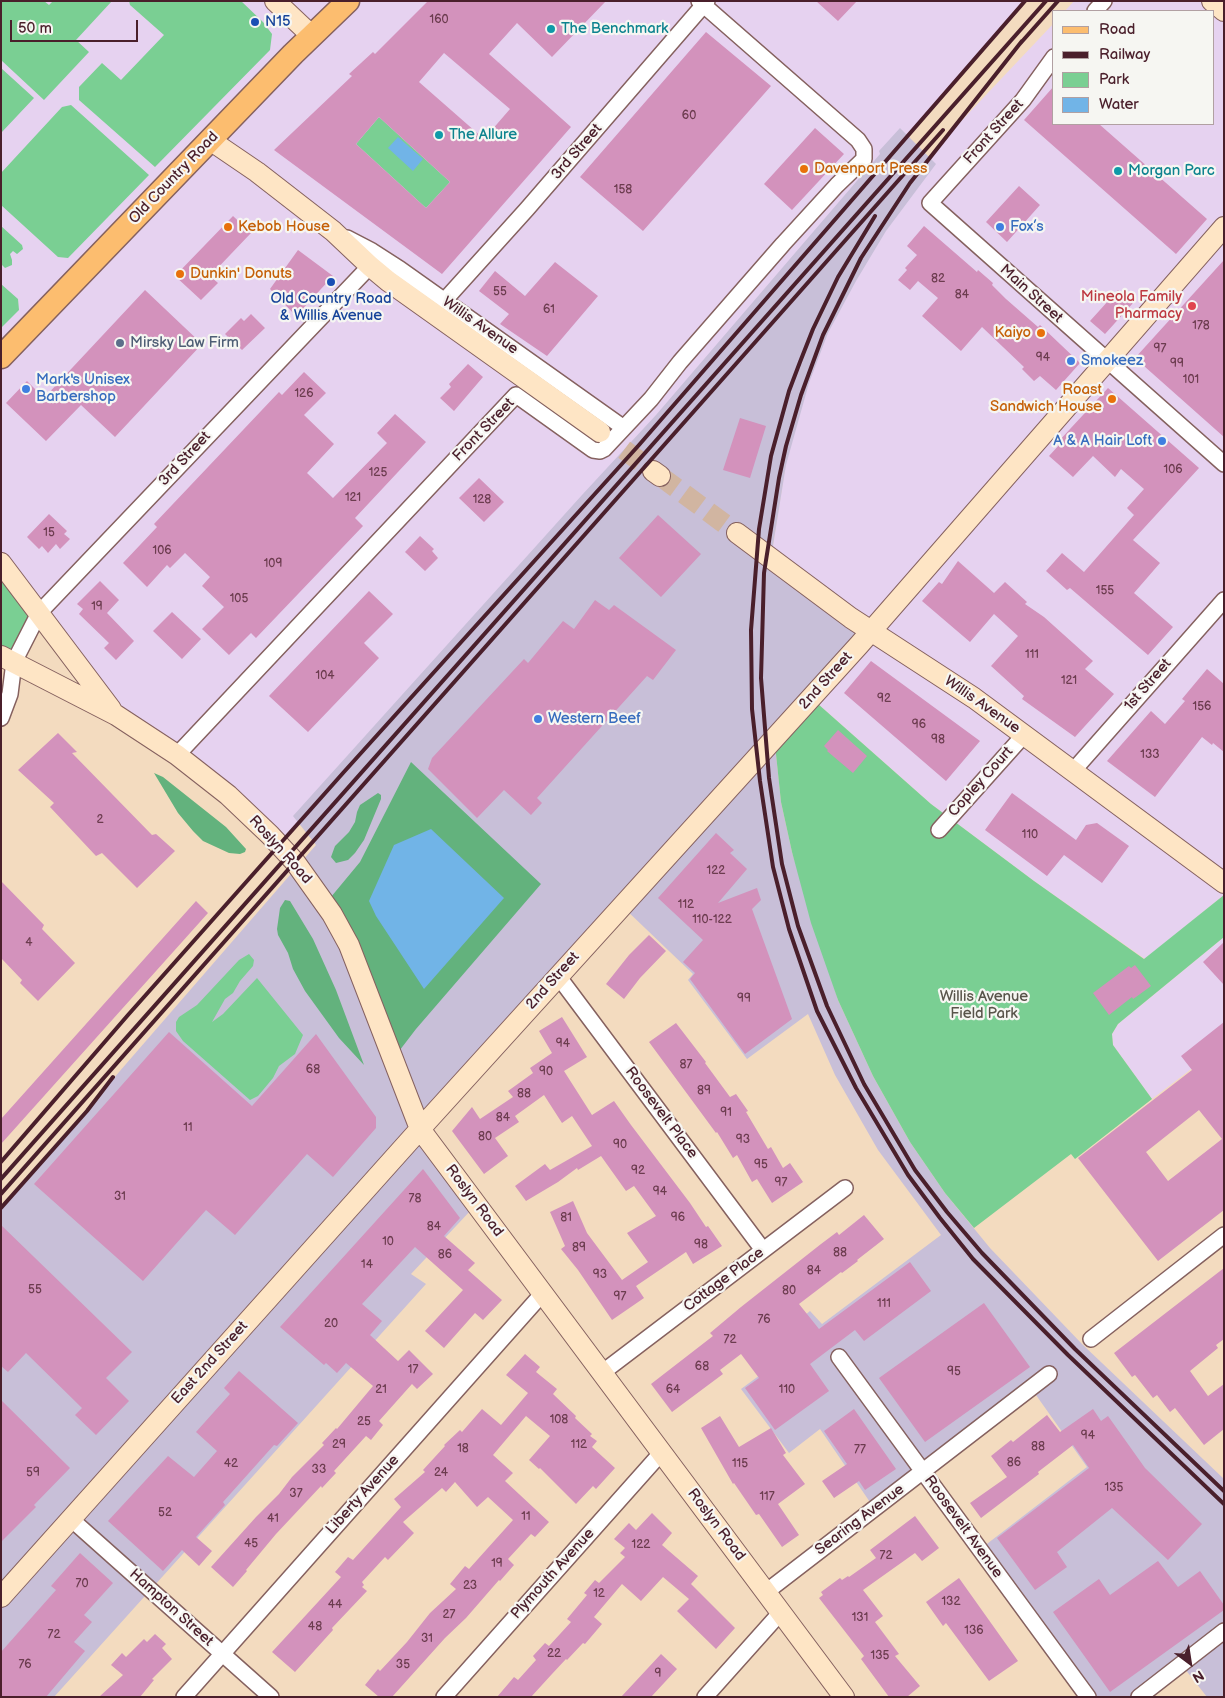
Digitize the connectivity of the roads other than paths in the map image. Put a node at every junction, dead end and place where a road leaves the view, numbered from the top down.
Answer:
1 (275, 1) edge
2 (348, 1) edge
3 (703, 3) edge
4 (311, 35) junction
5 (1052, 61) edge
6 (210, 140) junction
7 (930, 203) joint
8 (1224, 227) edge
9 (333, 231) junction
10 (370, 266) junction
11 (444, 301) junction
12 (1, 357) edge
13 (1106, 360) junction
14 (624, 428) junction
15 (600, 432) tunnel mouth
16 (1224, 464) edge
17 (737, 533) tunnel mouth
18 (1, 563) edge
19 (1224, 600) edge
20 (39, 613) junction
21 (870, 631) junction
22 (8, 659) edge
23 (5, 699) edge
24 (116, 715) junction
25 (1, 718) edge
26 (1024, 735) junction
27 (177, 755) junction
28 (1073, 771) junction
29 (939, 830) dead end
30 (1224, 882) edge
31 (558, 976) junction
32 (420, 1129) junction
33 (845, 1188) dead end
34 (1224, 1235) edge
35 (764, 1250) junction
36 (543, 1293) junction
37 (1091, 1339) dead end
38 (839, 1357) dead end
39 (603, 1372) junction
40 (1049, 1374) dead end
41 (662, 1452) junction
42 (923, 1472) junction
43 (71, 1519) junction
44 (766, 1592) junction
45 (1, 1598) edge
46 (781, 1612) junction
47 (1224, 1630) edge
48 (222, 1653) junction
49 (184, 1697) edge
50 (271, 1697) edge
51 (444, 1697) edge
52 (705, 1697) edge
53 (844, 1697) edge
54 (1088, 1697) edge
55 (1139, 1697) edge

1 - 4 main road
2 - 4 main road, Old Country Road
3 - 11 street, 3rd Street
3 - 14 street, Front Street
4 - 6 main road, Old Country Road
5 - 7 street, Front Street
6 - 9 main road, Willis Avenue
6 - 12 main road, Old Country Road
7 - 13 street, Main Street
8 - 13 main road, 2nd Street
9 - 10 main road, Willis Avenue
9 - 11 street, Willis Avenue
10 - 15 main road, Willis Avenue
10 - 20 street, 3rd Street
11 - 14 street, Willis Avenue
13 - 16 street, Main Street
13 - 21 main road, 2nd Street
14 - 27 street, Front Street
17 - 21 main road, Willis Avenue
18 - 20 main road, Roslyn Road
19 - 28 street, 1st Street
20 - 22 street, 3rd Street
20 - 24 main road, Roslyn Road
21 - 26 main road, Willis Avenue
21 - 31 main road, 2nd Street
22 - 23 street, 3rd Street
22 - 24 main road, Roslyn Road
23 - 25 street, 3rd Street
24 - 27 main road, Roslyn Road
26 - 28 main road, Willis Avenue
26 - 29 street, Copley Court
27 - 32 main road, Roslyn Road
28 - 30 main road, Willis Avenue
31 - 32 main road, 2nd Street
31 - 35 street, Roosevelt Place
32 - 36 main road, Roslyn Road
32 - 43 main road, East 2nd Street
33 - 35 street, Cottage Place
34 - 37 street
35 - 39 street, Cottage Place
36 - 39 main road, Roslyn Road
36 - 48 street, Liberty Avenue
38 - 42 street, Roosevelt Avenue
39 - 41 main road, Roslyn Road
40 - 42 street, Searing Avenue
41 - 44 main road, Roslyn Road
41 - 51 street, Plymouth Avenue
42 - 44 street, Searing Avenue
42 - 54 street, Roosevelt Avenue
43 - 45 main road, East 2nd Street
43 - 48 street, Hampton Street
44 - 46 main road, Roslyn Road
46 - 52 street
46 - 53 main road, Roslyn Road
47 - 55 street
48 - 49 street, Liberty Avenue
48 - 50 street, Hampton Street

